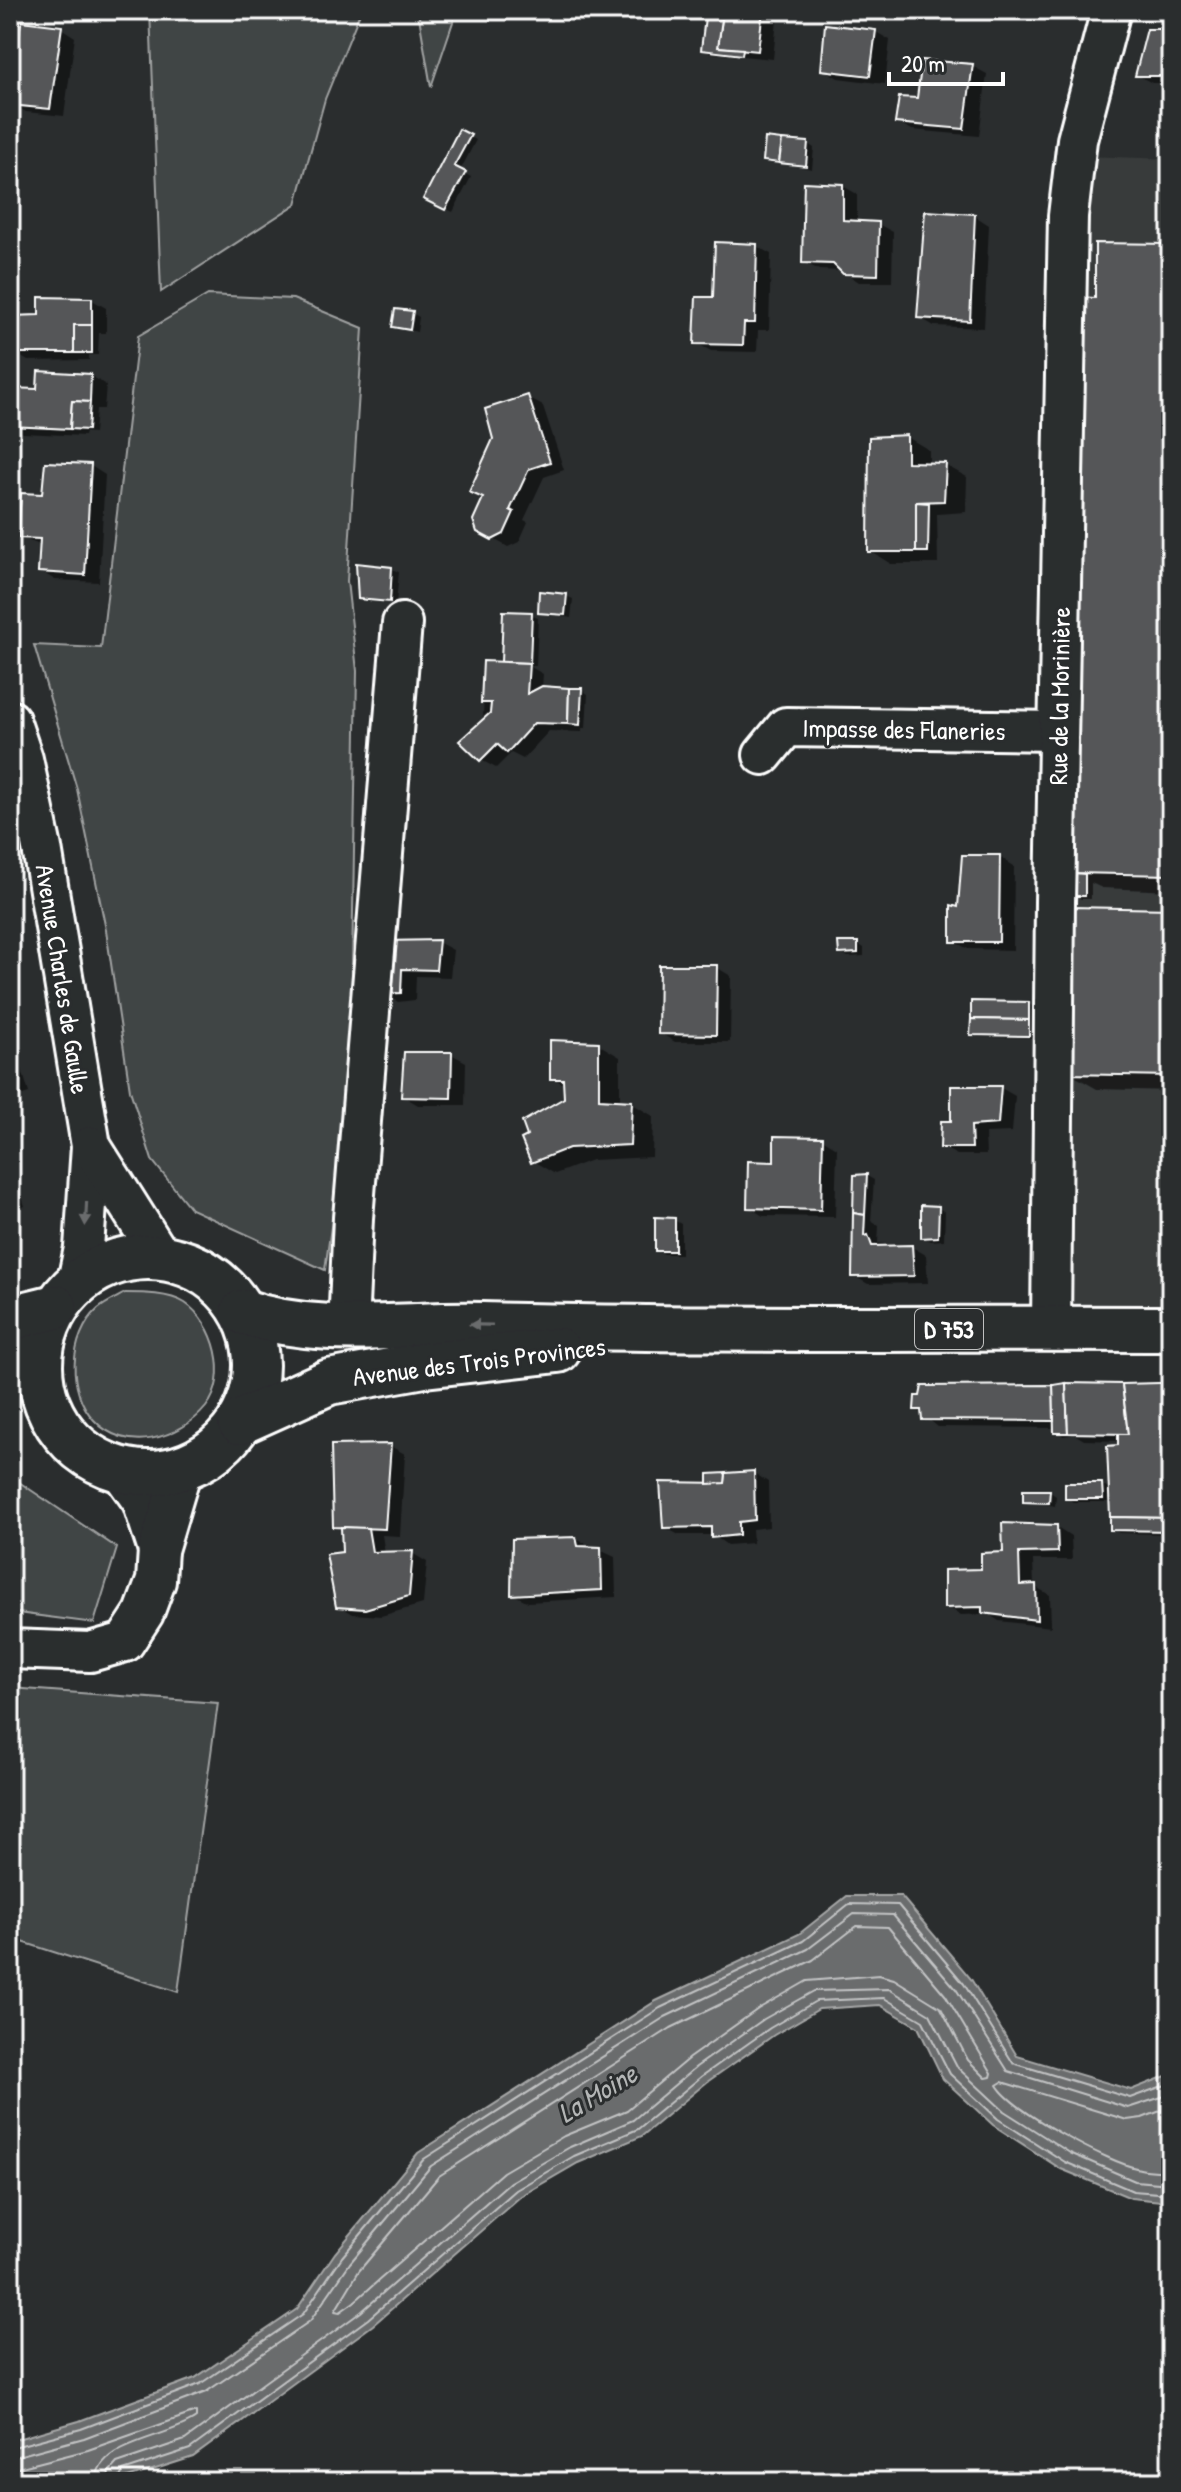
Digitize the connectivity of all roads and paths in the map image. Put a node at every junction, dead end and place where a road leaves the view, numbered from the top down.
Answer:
1 (1111, 10) edge
2 (402, 623) dead end
3 (10, 720) edge
4 (1058, 731) junction
5 (763, 755) dead end
6 (16, 761) edge
7 (91, 1146) junction
8 (161, 1257) junction
9 (66, 1295) junction
10 (243, 1312) junction
11 (10, 1318) edge
12 (348, 1328) junction
13 (1051, 1328) junction
14 (1171, 1329) edge
15 (727, 1331) junction
16 (27, 1388) edge
17 (240, 1422) junction
18 (183, 1466) junction
19 (119, 1469) junction
20 (158, 1550) junction
21 (10, 1649) edge

1 - 4 street, Rue de la Morinière
2 - 12 street
3 - 6 street, Avenue Charles de Gaulle
4 - 5 street, Impasse des Flaneries
4 - 13 street, Rue de la Morinière
6 - 7 street, Avenue Charles de Gaulle
7 - 8 street, Avenue Charles de Gaulle
7 -> 9 street, Avenue Charles de Gaulle
8 - 9 main road
8 - 10 main road
9 - 11 main road
9 - 16 main road
10 - 12 main road, Avenue des Trois Provinces / D 753
10 - 17 main road
15 -> 12 main road, Avenue des Trois Provinces / D 753
13 - 14 main road, Avenue des Trois Provinces / D 753
13 - 15 main road, Avenue des Trois Provinces / D 753
15 - 17 main road, Avenue des Trois Provinces / D 753
16 - 19 main road
17 - 18 main road
18 - 19 main road
18 - 20 street
19 - 20 street
20 - 21 street

